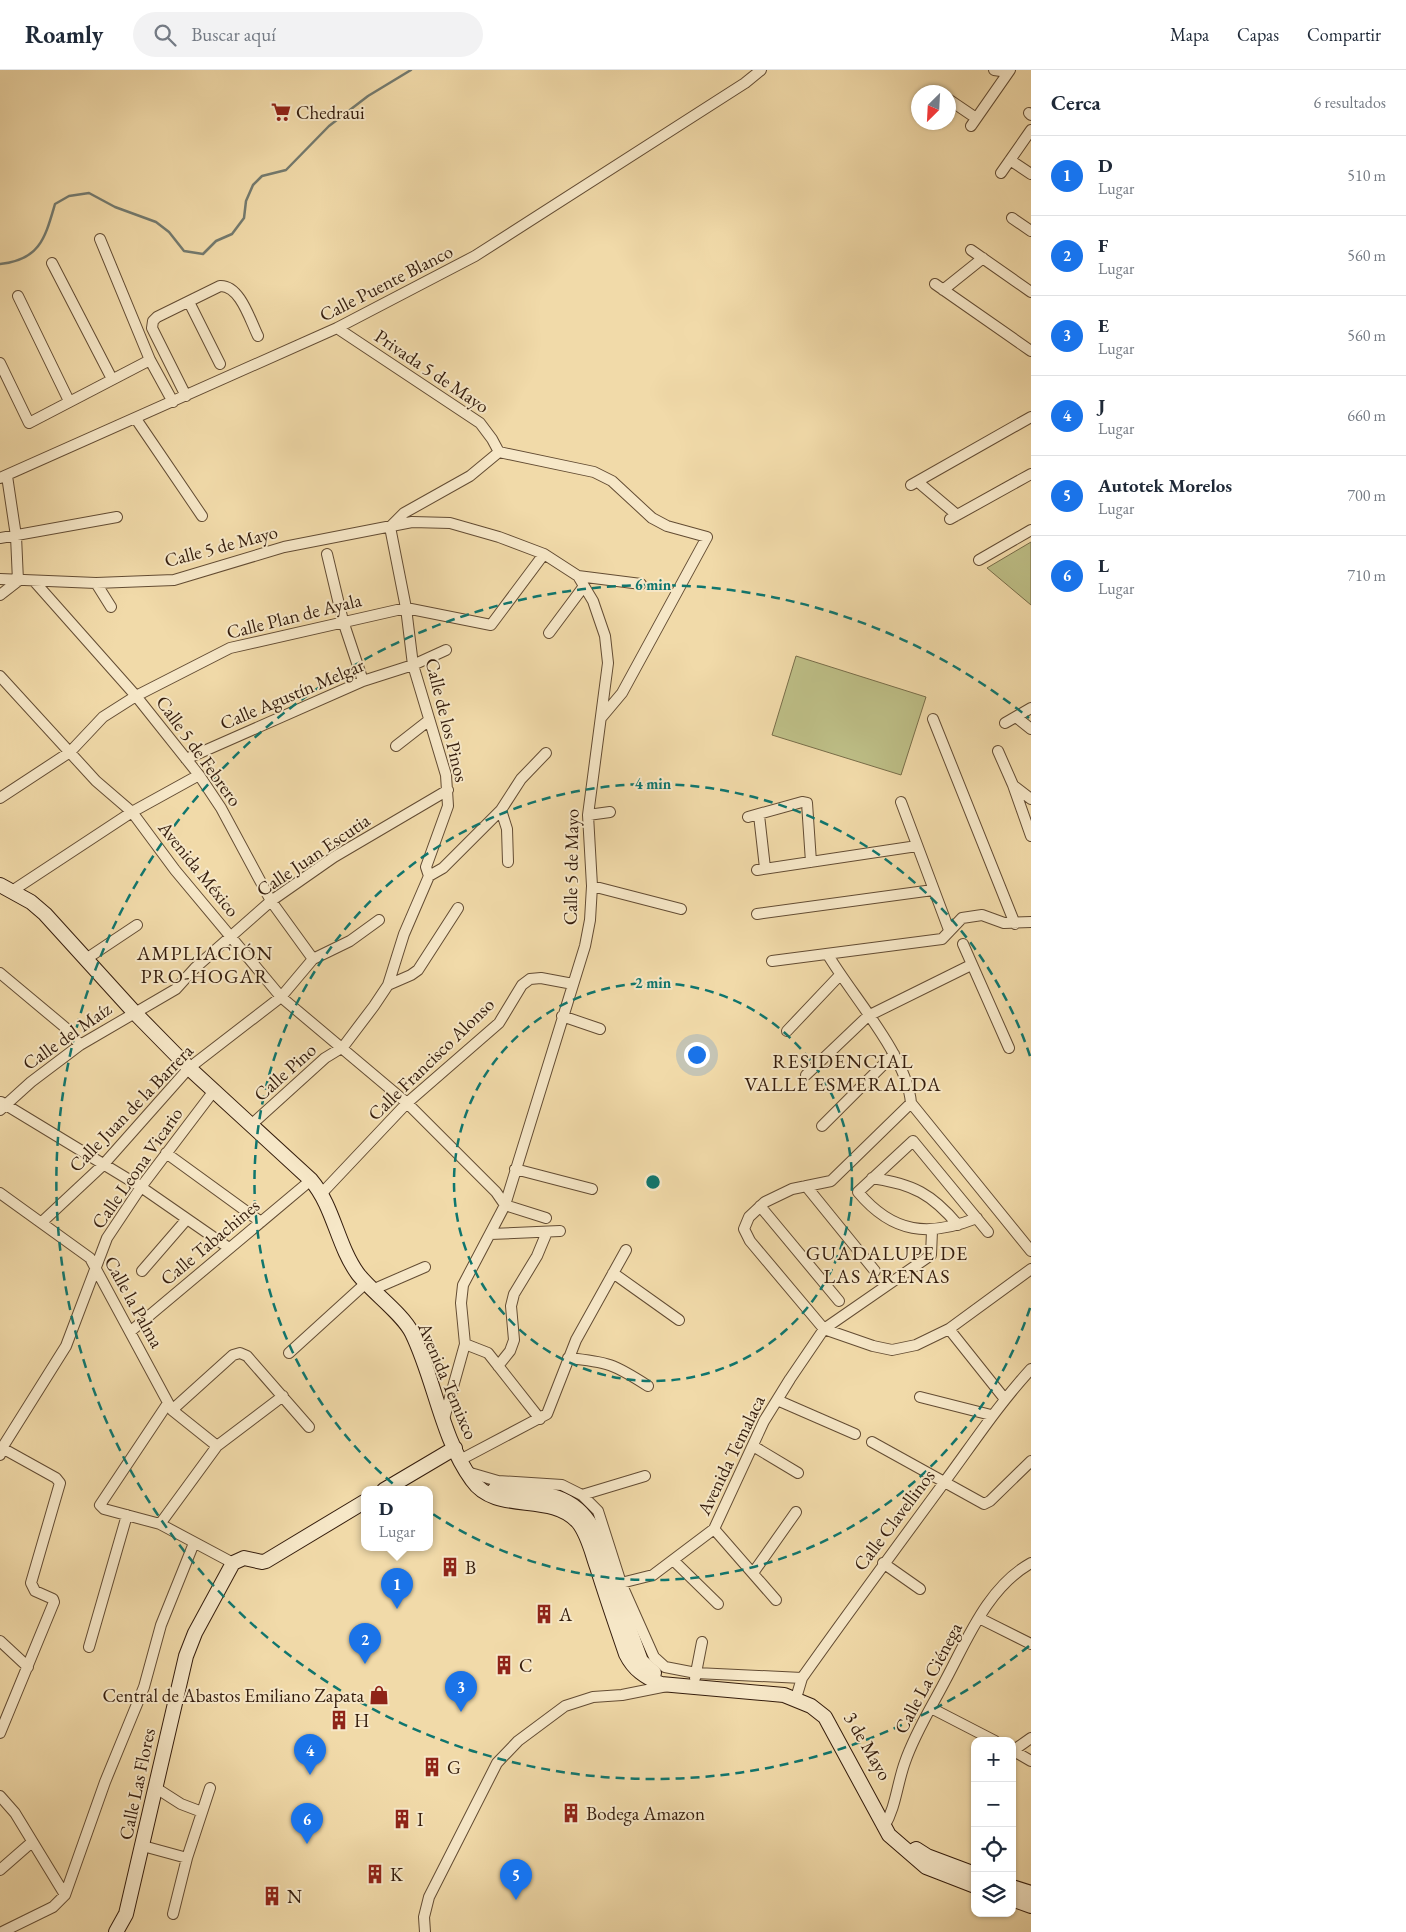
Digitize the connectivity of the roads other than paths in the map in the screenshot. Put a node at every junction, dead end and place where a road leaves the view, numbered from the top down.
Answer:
1 (761, 70) edge
2 (994, 70) edge
3 (1009, 71) edge
4 (956, 106) edge
5 (1031, 130) edge
6 (1010, 160) junction
7 (1001, 173) dead end
8 (1031, 174) edge
9 (1012, 218) dead end
10 (1031, 230) edge
11 (100, 240) dead end
12 (971, 250) dead end
13 (983, 258) junction
14 (52, 262) dead end
15 (1031, 292) edge
16 (18, 296) dead end
17 (189, 302) junction
18 (337, 328) junction
19 (258, 336) dead end
20 (1031, 351) edge
21 (150, 360) junction
22 (0, 363) edge
23 (220, 364) dead end
24 (112, 379) junction
25 (186, 396) junction
26 (70, 401) junction
27 (173, 402) junction
28 (1031, 417) edge
29 (136, 419) junction
30 (499, 452) junction
31 (1031, 474) edge
32 (4, 477) edge
33 (202, 516) dead end
34 (117, 517) dead end
35 (390, 526) junction
36 (1031, 530) edge
37 (16, 536) junction
38 (0, 538) edge
39 (327, 554) dead end
40 (544, 554) junction
41 (979, 560) dead end
42 (578, 576) junction
43 (0, 579) edge
44 (34, 580) junction
45 (18, 581) junction
46 (96, 583) junction
47 (641, 584) dead end
48 (584, 586) junction
49 (0, 595) edge
50 (111, 607) dead end
51 (406, 608) junction
52 (343, 620) junction
53 (549, 633) dead end
54 (446, 650) dead end
55 (413, 665) junction
56 (0, 676) edge
57 (363, 681) junction
58 (136, 696) junction
59 (1031, 708) edge
60 (600, 718) junction
61 (1016, 718) junction
62 (933, 719) dead end
63 (428, 721) junction
64 (1005, 723) dead end
65 (1031, 729) edge
66 (396, 746) dead end
67 (998, 751) dead end
68 (70, 752) junction
69 (546, 753) dead end
70 (186, 759) junction
71 (199, 775) junction
72 (1013, 785) junction
73 (448, 790) junction
74 (0, 798) edge
75 (1031, 799) edge
76 (901, 802) dead end
77 (501, 810) junction
78 (132, 812) junction
79 (610, 812) dead end
80 (759, 815) junction
81 (588, 816) junction
82 (748, 817) dead end
83 (1031, 836) edge
84 (917, 846) junction
85 (508, 862) dead end
86 (811, 862) junction
87 (429, 876) junction
88 (592, 886) junction
89 (6, 888) edge
90 (934, 890) junction
91 (272, 901) junction
92 (458, 908) dead end
93 (681, 909) dead end
94 (757, 914) dead end
95 (379, 920) dead end
96 (1031, 922) edge
97 (1015, 924) junction
98 (136, 925) dead end
99 (949, 930) junction
100 (231, 937) junction
101 (963, 944) dead end
102 (828, 955) junction
103 (86, 958) junction
104 (313, 959) junction
105 (772, 961) dead end
106 (971, 966) junction
107 (0, 973) edge
108 (840, 975) junction
109 (573, 984) junction
110 (388, 985) junction
111 (281, 996) junction
112 (134, 1012) junction
113 (562, 1016) junction
114 (868, 1016) junction
115 (600, 1028) dead end
116 (787, 1031) dead end
117 (80, 1045) junction
118 (343, 1047) junction
119 (1008, 1048) dead end
120 (894, 1054) junction
121 (189, 1068) junction
122 (806, 1075) dead end
123 (213, 1092) junction
124 (407, 1103) junction
125 (911, 1104) junction
126 (2, 1105) edge
127 (251, 1125) junction
128 (822, 1126) dead end
129 (166, 1153) junction
130 (103, 1165) junction
131 (515, 1169) junction
132 (872, 1178) junction
133 (311, 1180) junction
134 (806, 1186) junction
135 (141, 1187) junction
136 (592, 1189) dead end
137 (0, 1193) edge
138 (322, 1193) junction
139 (505, 1205) junction
140 (760, 1206) junction
141 (546, 1218) dead end
142 (977, 1218) junction
143 (187, 1219) junction
144 (42, 1222) junction
145 (260, 1222) junction
146 (958, 1225) junction
147 (560, 1231) dead end
148 (932, 1231) junction
149 (547, 1232) junction
150 (988, 1232) dead end
151 (490, 1234) junction
152 (229, 1248) junction
153 (626, 1250) dead end
154 (1031, 1250) edge
155 (96, 1266) junction
156 (425, 1267) dead end
157 (1031, 1269) edge
158 (142, 1271) dead end
159 (876, 1271) dead end
160 (613, 1273) junction
161 (369, 1286) junction
162 (839, 1301) dead end
163 (679, 1320) dead end
164 (824, 1329) junction
165 (949, 1329) junction
166 (130, 1331) junction
167 (465, 1344) junction
168 (289, 1352) dead end
169 (568, 1358) junction
170 (498, 1366) junction
171 (1031, 1369) edge
172 (648, 1386) dead end
173 (283, 1396) junction
174 (920, 1397) dead end
175 (1004, 1398) junction
176 (777, 1400) junction
177 (170, 1406) junction
178 (991, 1415) junction
179 (444, 1419) junction
180 (540, 1419) junction
181 (309, 1427) dead end
182 (855, 1434) dead end
183 (872, 1442) dead end
184 (217, 1446) junction
185 (753, 1446) junction
186 (1, 1451) edge
187 (1031, 1461) edge
188 (464, 1465) junction
189 (798, 1473) dead end
190 (645, 1476) dead end
191 (945, 1483) junction
192 (397, 1486) edge
193 (582, 1495) junction
194 (361, 1504) edge
195 (796, 1512) dead end
196 (127, 1515) junction
197 (160, 1524) junction
198 (714, 1529) junction
199 (194, 1543) junction
200 (674, 1561) junction
201 (234, 1563) junction
202 (1031, 1563) edge
203 (883, 1564) junction
204 (753, 1573) junction
205 (621, 1584) junction
206 (920, 1589) dead end
207 (776, 1600) dead end
208 (718, 1604) dead end
209 (979, 1618) junction
210 (0, 1642) edge
211 (702, 1642) dead end
212 (1031, 1644) edge
213 (89, 1647) dead end
214 (28, 1666) junction
215 (695, 1677) junction
216 (673, 1679) junction
217 (798, 1689) junction
218 (930, 1708) junction
219 (0, 1734) edge
220 (987, 1737) edge
221 (1031, 1738) edge
222 (1016, 1748) edge
223 (1016, 1752) edge
224 (1031, 1761) edge
225 (156, 1788) junction
226 (210, 1788) dead end
227 (0, 1796) edge
228 (202, 1812) junction
229 (886, 1823) junction
230 (32, 1842) junction
231 (143, 1846) junction
232 (187, 1858) junction
233 (0, 1870) edge
234 (971, 1873) edge
235 (971, 1884) edge
236 (1016, 1888) edge
237 (1031, 1893) edge
238 (65, 1896) junction
239 (1016, 1900) edge
240 (1031, 1906) edge
241 (173, 1914) dead end
242 (2, 1932) edge
243 (116, 1932) edge
244 (424, 1932) edge

1 - 18 street, Calle Puente Blanco
2 - 3 street
3 - 4 street
5 - 6 street
6 - 7 street
6 - 8 street
9 - 10 street
11 - 21 street
12 - 13 street
13 - 15 street
13 - 20 street
14 - 24 street
16 - 26 street
17 - 19 street
17 - 23 street
17 - 25 street
18 - 25 street, Calle Puente Blanco
18 - 30 street, Privada 5 de Mayo
21 - 24 street
21 - 27 street
22 - 26 street
24 - 26 street
25 - 27 street, Calle Puente Blanco
27 - 29 street, Calle Puente Blanco
28 - 31 street
29 - 32 street, Calle Puente Blanco
29 - 33 street
30 - 35 street, Calle 5 de Mayo
30 - 60 street
32 - 37 street
34 - 37 street
35 - 40 street, Calle 5 de Mayo
35 - 46 street, Calle 5 de Mayo
35 - 51 street, Calle de los Pinos
36 - 41 street
37 - 38 street
37 - 45 street
39 - 52 street
40 - 42 street, Calle 5 de Mayo
40 - 51 street, Calle Plan de Ayala
42 - 47 street
42 - 48 street, Calle 5 de Mayo
43 - 45 street, Calle 5 de Mayo
44 - 45 street, Calle 5 de Mayo
44 - 46 street, Calle 5 de Mayo
44 - 58 street, Calle 5 de Febrero
45 - 49 street
46 - 50 street
48 - 53 street
48 - 60 street, Calle 5 de Mayo
51 - 52 street, Calle Plan de Ayala
51 - 55 street, Calle de los Pinos
52 - 57 street
52 - 58 street, Calle Plan de Ayala
54 - 55 street, Calle Agustín Melgar
55 - 57 street, Calle Agustín Melgar
55 - 63 street, Calle de los Pinos
56 - 68 street, Avenida México
57 - 70 street, Calle Agustín Melgar
58 - 68 street, Calle Plan de Ayala
58 - 70 street, Calle 5 de Febrero
59 - 61 street
60 - 81 street, Calle 5 de Mayo
61 - 64 street
61 - 65 street
62 - 97 street
63 - 66 street
63 - 73 street, Calle de los Pinos
67 - 72 street
68 - 74 street, Calle Plan de Ayala
68 - 78 street, Avenida México
69 - 77 street
70 - 71 street, Calle 5 de Febrero
71 - 78 street
71 - 91 street, Calle 5 de Febrero
72 - 75 street
72 - 83 street
73 - 87 street, Calle de los Pinos
73 - 91 street, Calle Juan Escutia
76 - 84 street
77 - 85 street
77 - 87 street
78 - 89 street
78 - 100 street, Avenida México
79 - 81 street
80 - 82 street
80 - 86 street
80 - 86 street
81 - 88 street, Calle 5 de Mayo
84 - 86 street
84 - 90 street
87 - 110 street, Calle de los Pinos
88 - 93 street
88 - 109 street, Calle 5 de Mayo
89 - 103 main road, Avenida Temixco
90 - 94 street
90 - 99 street
91 - 100 street, Calle Juan Escutia
91 - 104 street, Calle 5 de Febrero
92 - 110 street
95 - 104 street
96 - 97 street
97 - 99 street
98 - 103 street
99 - 102 street
100 - 111 street, Avenida México
100 - 112 street, Calle Juan Escutia
101 - 106 street
102 - 105 street
102 - 108 street
103 - 112 main road, Avenida Temixco
104 - 111 street, Calle Juan de la Barrera
106 - 114 street
106 - 119 street
107 - 117 street
108 - 114 street
108 - 116 street
109 - 113 street, Calle 5 de Mayo
109 - 124 street, Calle Francisco Alonso
110 - 118 street, Calle de los Pinos
111 - 118 street, Avenida México
111 - 121 street, Calle Juan de la Barrera
112 - 117 street, Calle del Maíz
112 - 121 main road, Avenida Temixco
113 - 115 street
113 - 131 street, Calle 5 de Mayo
114 - 120 street
114 - 122 street
117 - 126 street, Calle del Maíz
118 - 124 street, Avenida México
118 - 127 street, Calle Pino
120 - 125 street
120 - 128 street
121 - 123 main road, Avenida Temixco
121 - 130 street, Calle Juan de la Barrera
123 - 127 main road, Avenida Temixco
123 - 129 street, Calle Leona Vicario
124 - 138 street, Calle Francisco Alonso
124 - 139 street, Avenida México
125 - 134 street
125 - 154 street
126 - 130 street
127 - 133 main road, Avenida Temixco
129 - 135 street, Calle Leona Vicario
129 - 145 street
130 - 135 street
130 - 144 street, Calle Juan de la Barrera
131 - 136 street
131 - 139 street, Calle 5 de Mayo
132 - 142 street
132 - 146 street
132 - 148 street
133 - 138 main road, Avenida Temixco
133 - 145 street, Calle Tabachines
134 - 140 street
134 - 159 street
135 - 143 street
135 - 155 street, Calle Leona Vicario
137 - 144 street, Calle la Palma
138 - 161 main road, Avenida Temixco
139 - 141 street
139 - 151 street, Calle 5 de Mayo
140 - 162 street
140 - 164 street
142 - 146 street
142 - 150 street
143 - 152 street
143 - 158 street
144 - 155 street, Calle la Palma
145 - 152 street, Calle Tabachines
146 - 148 street
147 - 149 street
148 - 164 street
149 - 151 street
149 - 170 street
151 - 167 street, Calle 5 de Mayo
152 - 166 street, Calle Tabachines
153 - 160 street
155 - 166 street, Calle la Palma
155 - 186 street, Calle Leona Vicario
156 - 161 street
157 - 165 street
160 - 163 street
160 - 169 street
161 - 168 street
161 - 179 main road, Avenida Temixco
164 - 165 street
164 - 176 street, Avenida Temalaca
165 - 175 street
166 - 177 street, Calle la Palma
167 - 170 street
167 - 179 street, Calle 5 de Mayo
169 - 172 street
169 - 180 street
170 - 180 street
171 - 175 street, Calle Clavellinos
173 - 177 street
173 - 181 street
173 - 184 street
174 - 178 street
175 - 178 street, Calle Clavellinos
176 - 182 street
176 - 185 street, Avenida Temalaca
177 - 184 street, Calle la Palma
177 - 196 street
178 - 191 street, Calle Clavellinos
179 - 188 main road, Avenida Temixco
180 - 188 street
183 - 191 street
184 - 197 street
185 - 189 street
185 - 198 street, Avenida Temalaca
186 - 214 street
187 - 191 street
188 - 192 main road
188 - 193 street
188 - 216 main road, 3 de Mayo
188 - 216 main road
190 - 193 street
191 - 203 street, Calle Clavellinos
193 - 205 street
194 - 201 main road
195 - 204 street
196 - 197 street
196 - 213 street
197 - 199 street
198 - 200 street, Avenida Temalaca
198 - 204 street
199 - 201 street
199 - 238 street
200 - 205 street, Avenida Temalaca
200 - 208 street
201 - 225 main road, Calle Las Flores
202 - 209 street, Calle La Ciénega
203 - 206 street
203 - 217 street, Calle Clavellinos
204 - 207 street
205 - 216 street
209 - 212 street
209 - 218 street, Calle La Ciénega
210 - 214 street
211 - 215 street
214 - 219 street
215 - 216 main road, 3 de Mayo
215 - 217 main road, 3 de Mayo
216 - 217 main road
216 - 244 street
217 - 229 main road, 3 de Mayo
218 - 220 street
218 - 229 street, Calle La Ciénega
221 - 222 street
223 - 224 street
225 - 228 street
225 - 231 main road, Calle Las Flores
226 - 228 street
227 - 230 street
228 - 232 street
229 - 234 main road, 3 de Mayo
229 - 235 main road
230 - 233 street
230 - 238 street
231 - 232 street
231 - 243 main road, Calle Las Flores
232 - 241 street
236 - 237 main road
238 - 242 street
239 - 240 main road

